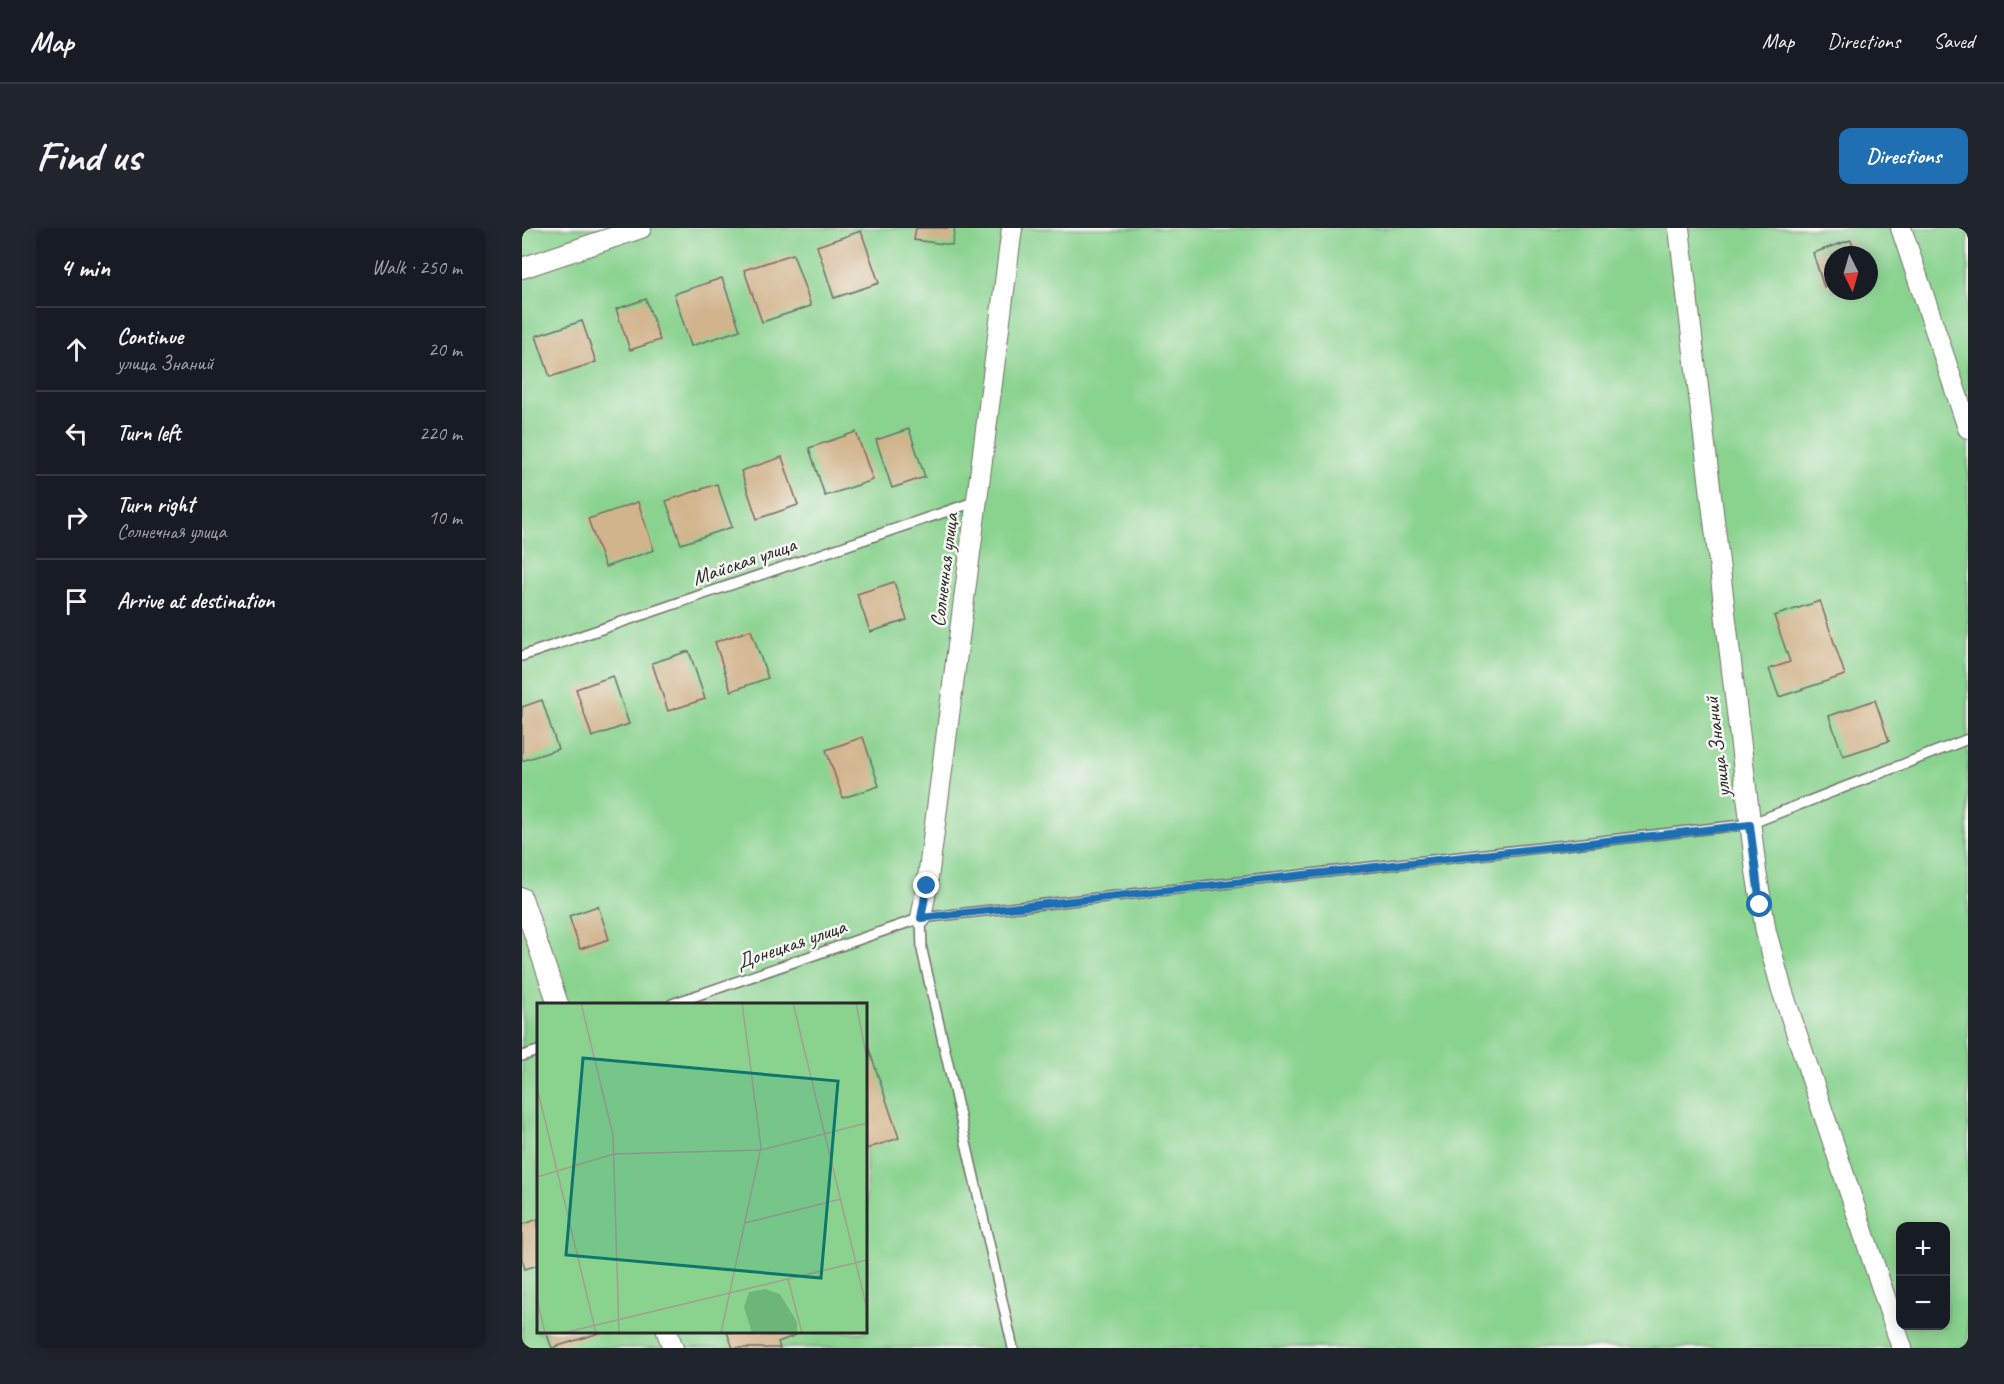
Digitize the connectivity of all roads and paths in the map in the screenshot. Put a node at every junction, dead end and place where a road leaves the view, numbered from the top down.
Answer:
1 (641, 228) edge
2 (1012, 228) edge
3 (1679, 228) edge
4 (1901, 228) edge
5 (522, 268) edge
6 (1968, 428) edge
7 (977, 501) junction
8 (522, 656) edge
9 (1968, 739) edge
10 (1750, 825) junction
11 (522, 898) edge
12 (921, 918) junction
13 (557, 1003) edge
14 (678, 1003) edge
15 (537, 1051) edge
16 (522, 1056) edge
17 (667, 1333) edge
18 (673, 1348) edge
19 (1013, 1348) edge
20 (1902, 1348) edge

1 - 5 street
2 - 7 street, Солнечная улица
3 - 10 street, улица Знаний
4 - 6 street
7 - 8 lane, Майская улица
7 - 12 street, Солнечная улица
9 - 10 lane, Донецкая улица
10 - 12 lane, Донецкая улица
10 - 20 street, улица Знаний
11 - 13 street
12 - 14 lane, Донецкая улица
12 - 19 lane
15 - 16 lane
17 - 18 street

